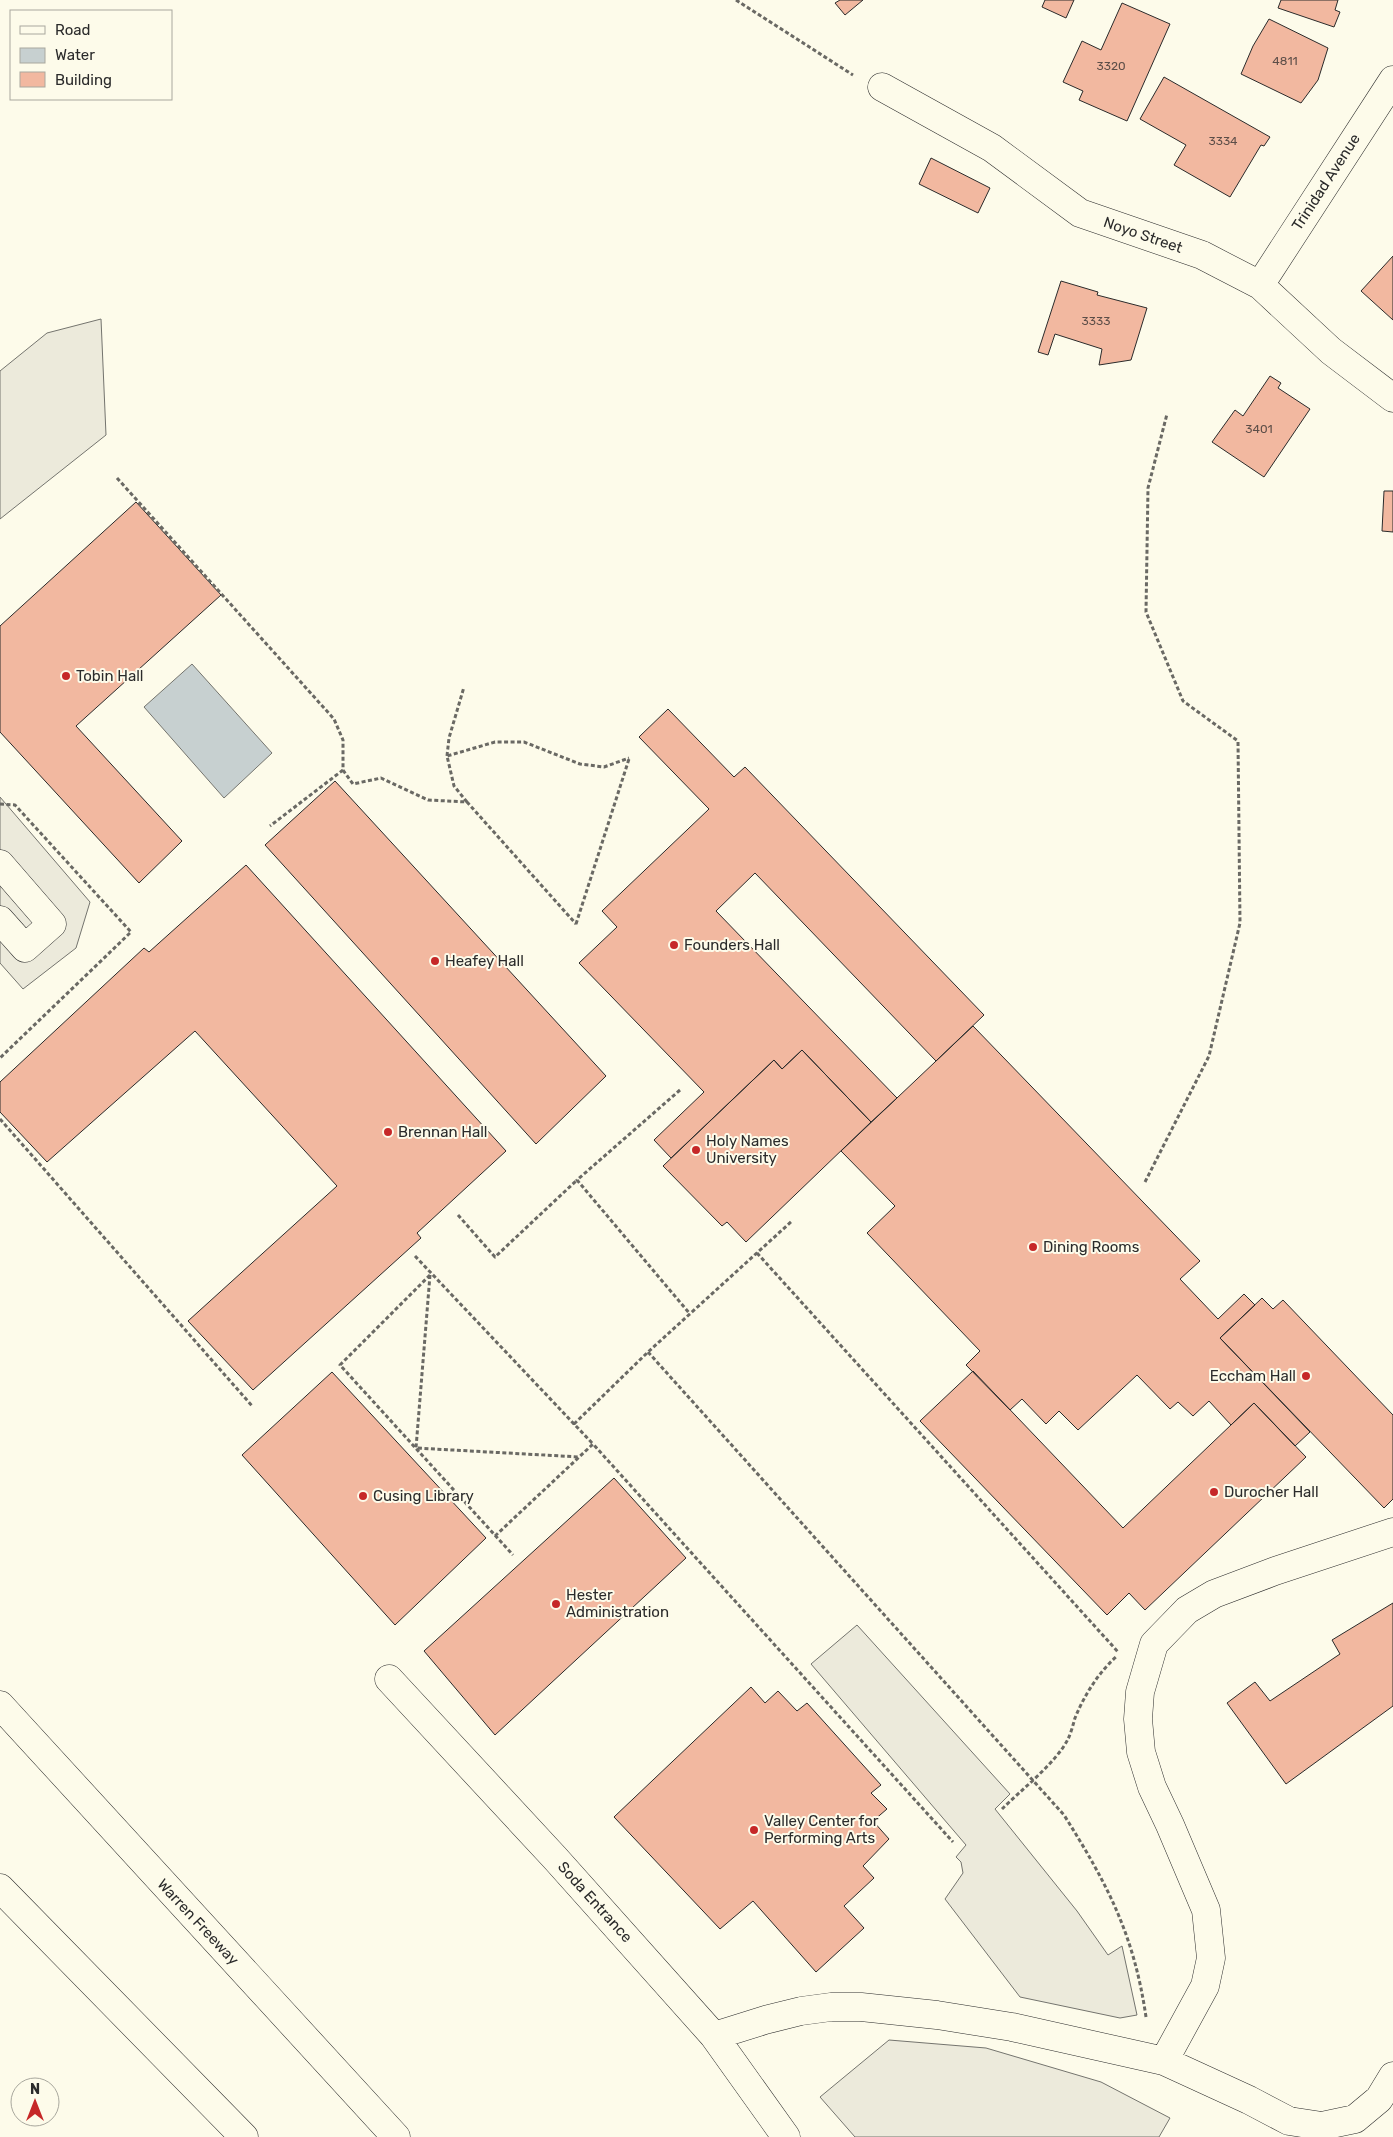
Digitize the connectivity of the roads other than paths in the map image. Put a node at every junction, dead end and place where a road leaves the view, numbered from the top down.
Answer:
1 (1393, 80) edge
2 (882, 87) road end
3 (1260, 285) junction
4 (1393, 398) edge
5 (0, 864) edge
6 (0, 920) edge
7 (1393, 1532) edge
8 (389, 1679) dead end
9 (0, 1706) edge
10 (0, 1888) edge
11 (714, 2036) junction
12 (1164, 2061) junction
13 (1393, 2076) edge
14 (244, 2137) edge
15 (396, 2137) edge
16 (786, 2137) edge

1 - 3 main road, Trinidad Avenue
2 - 3 main road, Noyo Street
3 - 4 main road, Noyo Street
5 - 6 main road
7 - 12 main road
8 - 11 main road, Soda Entrance
9 - 15 main road, Warren Freeway
10 - 14 main road
11 - 12 main road
11 - 16 main road, Soda Entrance
12 - 13 main road

